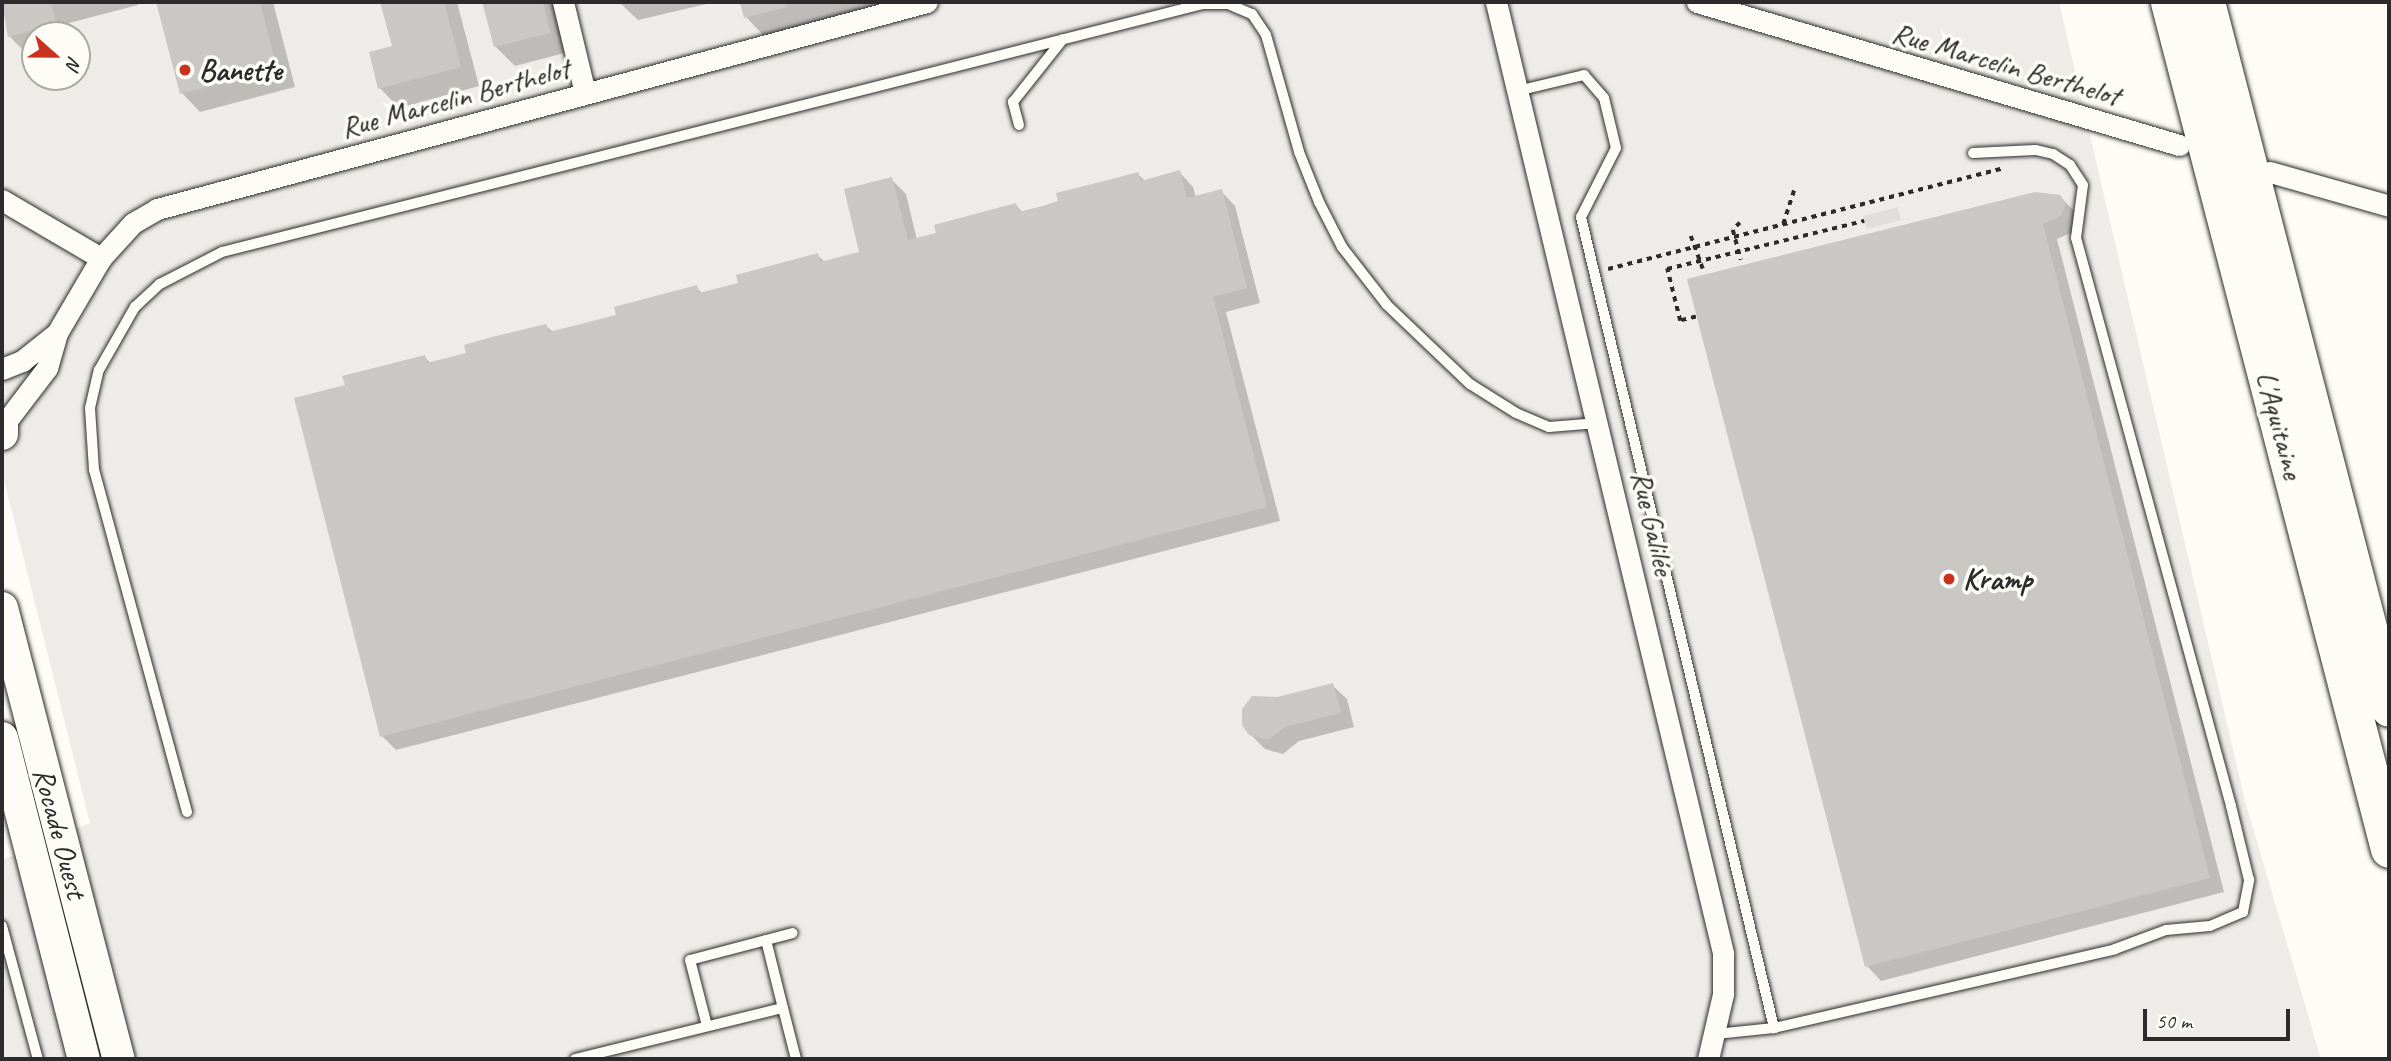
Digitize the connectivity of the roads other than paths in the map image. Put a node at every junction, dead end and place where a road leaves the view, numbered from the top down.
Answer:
1 (563, 2) edge
2 (926, 2) edge
3 (1496, 2) edge
4 (1697, 2) edge
5 (2169, 2) edge
6 (2206, 2) edge
7 (1063, 39) junction
8 (1517, 91) junction
9 (585, 93) junction
10 (1019, 125) dead end
11 (2179, 145) dead end
12 (1973, 153) dead end
13 (2270, 172) dead end
14 (2, 200) edge
15 (2389, 206) edge
16 (101, 258) junction
17 (57, 333) junction
18 (2, 369) edge
19 (1598, 423) junction
20 (2, 426) edge
21 (2, 435) edge
22 (2, 608) edge
23 (2389, 708) edge
24 (2, 738) edge
25 (187, 812) dead end
26 (2389, 849) edge
27 (2, 926) edge
28 (793, 933) dead end
29 (766, 940) junction
30 (783, 1008) junction
31 (707, 1026) junction
32 (1774, 1028) junction
33 (1716, 1034) junction
34 (38, 1059) edge
35 (84, 1059) edge
36 (118, 1059) edge
37 (575, 1059) edge
38 (796, 1059) edge
39 (1708, 1059) edge

1 - 9 street
2 - 9 street, Rue Marcelin Berthelot
3 - 8 street, Rue Galilée
4 - 11 street, Rue Marcelin Berthelot
5 - 26 highway, L'Aquitaine
6 - 23 highway, L'Aquitaine
7 - 10 lane
7 - 19 lane
7 - 25 lane
8 - 19 street, Rue Galilée
8 - 32 lane
9 - 16 street, Rue Marcelin Berthelot
12 - 32 lane
13 - 15 street
14 - 16 street
16 - 17 street, Rue Marcelin Berthelot
17 - 18 street, Rue Marcelin Berthelot
17 - 20 street, Rue Marcelin Berthelot
19 - 33 street, Rue Galilée
20 - 21 main road
22 - 36 main road, Rocade Ouest
24 - 35 main road
27 - 34 lane
28 - 29 lane
29 - 30 lane
29 - 31 lane
30 - 31 lane
30 - 38 lane
31 - 37 lane
32 - 33 lane
33 - 39 street, Rue Galilée

